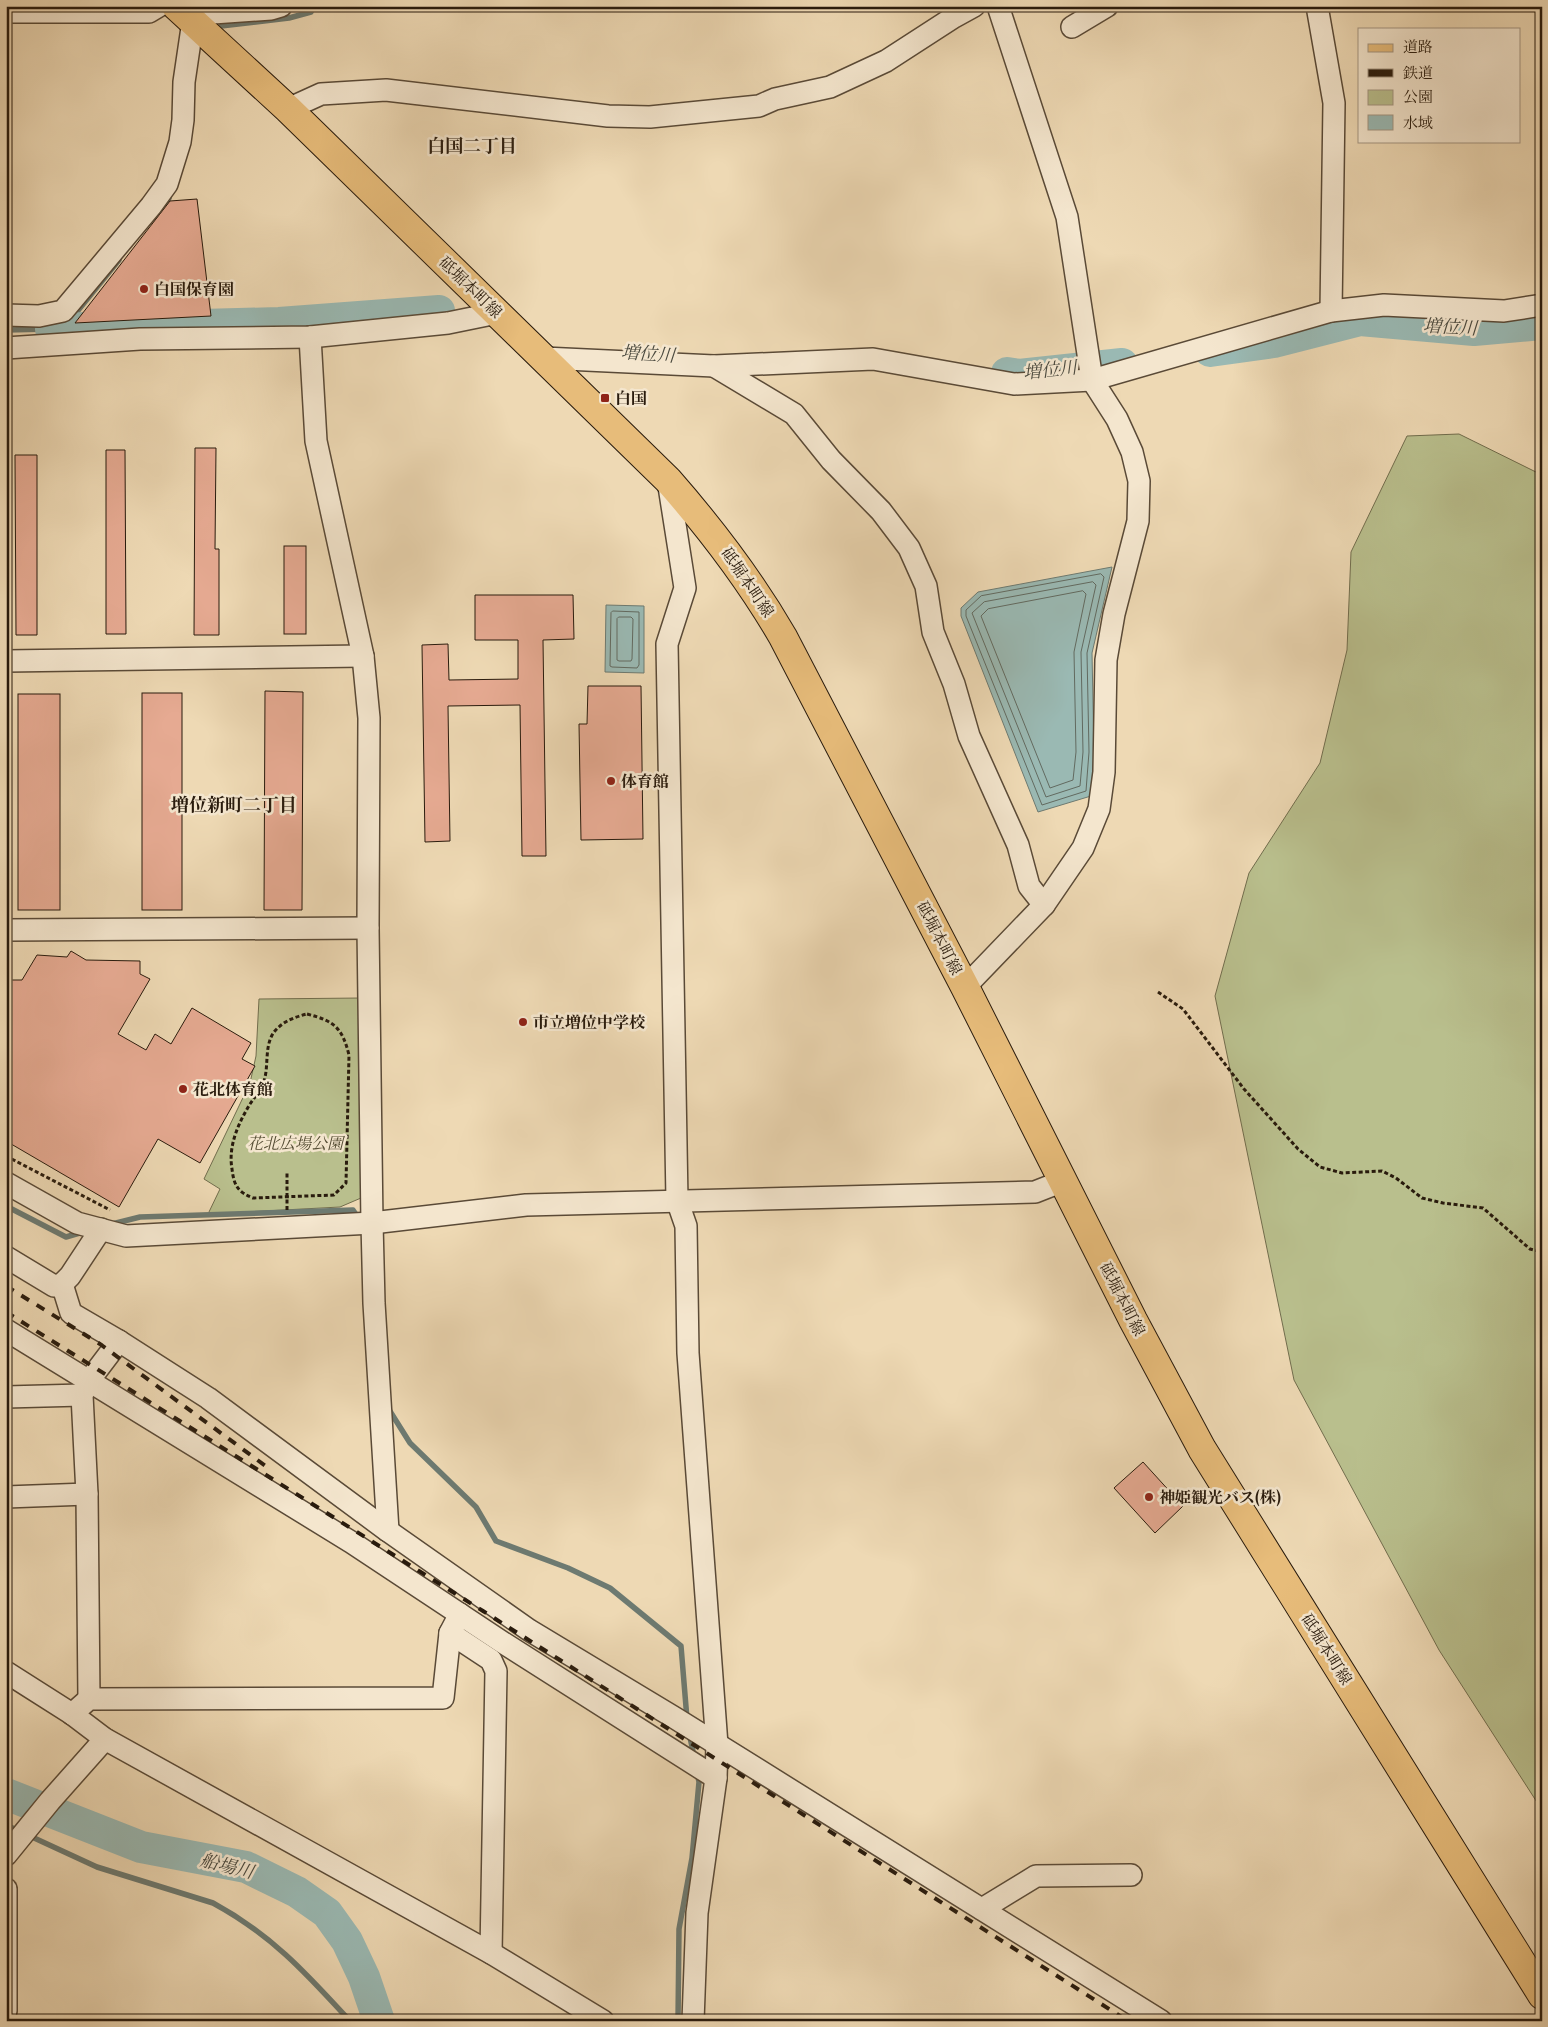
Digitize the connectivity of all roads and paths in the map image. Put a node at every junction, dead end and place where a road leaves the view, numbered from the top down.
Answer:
1 (159, 6) edge
2 (281, 6) edge
3 (974, 6) edge
4 (998, 6) edge
5 (1107, 6) edge
6 (1317, 6) edge
7 (6, 12) edge
8 (185, 14) edge
9 (1072, 27) dead end
10 (288, 109) junction
11 (1542, 305) edge
12 (1331, 311) junction
13 (497, 313) junction
14 (6, 315) edge
15 (310, 337) junction
16 (6, 348) edge
17 (544, 358) junction
18 (714, 366) junction
19 (1092, 380) junction
20 (668, 480) junction
21 (363, 656) junction
22 (6, 661) edge
23 (1044, 905) junction
24 (368, 928) junction
25 (6, 930) edge
26 (965, 987) junction
27 (1158, 992) dead end
28 (6, 1156) edge
29 (287, 1171) dead end
30 (1063, 1181) junction
31 (6, 1183) edge
32 (287, 1197) junction
33 (677, 1200) junction
34 (115, 1213) dead end
35 (287, 1213) dead end
36 (372, 1223) junction
37 (100, 1229) junction
38 (1542, 1252) edge
39 (6, 1257) edge
40 (62, 1284) junction
41 (6, 1330) edge
42 (119, 1341) junction
43 (85, 1389) junction
44 (6, 1397) edge
45 (87, 1494) junction
46 (6, 1497) edge
47 (388, 1531) junction
48 (460, 1614) junction
49 (450, 1633) junction
50 (6, 1672) edge
51 (89, 1699) junction
52 (72, 1714) junction
53 (105, 1739) junction
54 (717, 1745) junction
55 (716, 1778) junction
56 (6, 1855) edge
57 (1131, 1875) dead end
58 (6, 1889) edge
59 (982, 1910) junction
60 (491, 1953) junction
61 (1542, 1995) edge
62 (6, 2010) edge
63 (603, 2021) edge
64 (692, 2021) edge
65 (1161, 2021) edge

1 - 7 street
2 - 8 street
3 - 10 street
4 - 19 street
5 - 9 street
6 - 12 street
8 - 10 main road, 砥堀本町線
8 - 14 street
10 - 13 main road, 砥堀本町線
11 - 12 street
12 - 19 street
13 - 15 street
13 - 17 main road, 砥堀本町線
15 - 16 street
15 - 21 street
17 - 18 street
17 - 20 main road, 砥堀本町線
18 - 19 street
18 - 23 street
19 - 23 street
20 - 26 main road, 砥堀本町線
20 - 33 street
21 - 22 street
21 - 24 street
23 - 26 street
24 - 25 street
24 - 36 street
26 - 30 main road, 砥堀本町線
27 - 38 path
28 - 34 path
29 - 32 path
30 - 33 street
30 - 61 main road, 砥堀本町線
31 - 37 street
32 - 32 path
32 - 35 path
33 - 36 street
33 - 54 street
36 - 37 street
36 - 47 street
37 - 40 street
39 - 40 street
40 - 42 street
41 - 43 street
42 - 43 street
42 - 47 street
43 - 44 street
43 - 45 street
43 - 48 street
45 - 46 street
45 - 51 street
47 - 54 street
48 - 49 street
48 - 55 street
49 - 51 street
49 - 60 street
50 - 52 street
51 - 52 street
52 - 53 street
53 - 56 street
53 - 60 street
54 - 55 street
54 - 59 street
55 - 64 street
57 - 59 street
58 - 62 street
59 - 65 street
60 - 63 street

